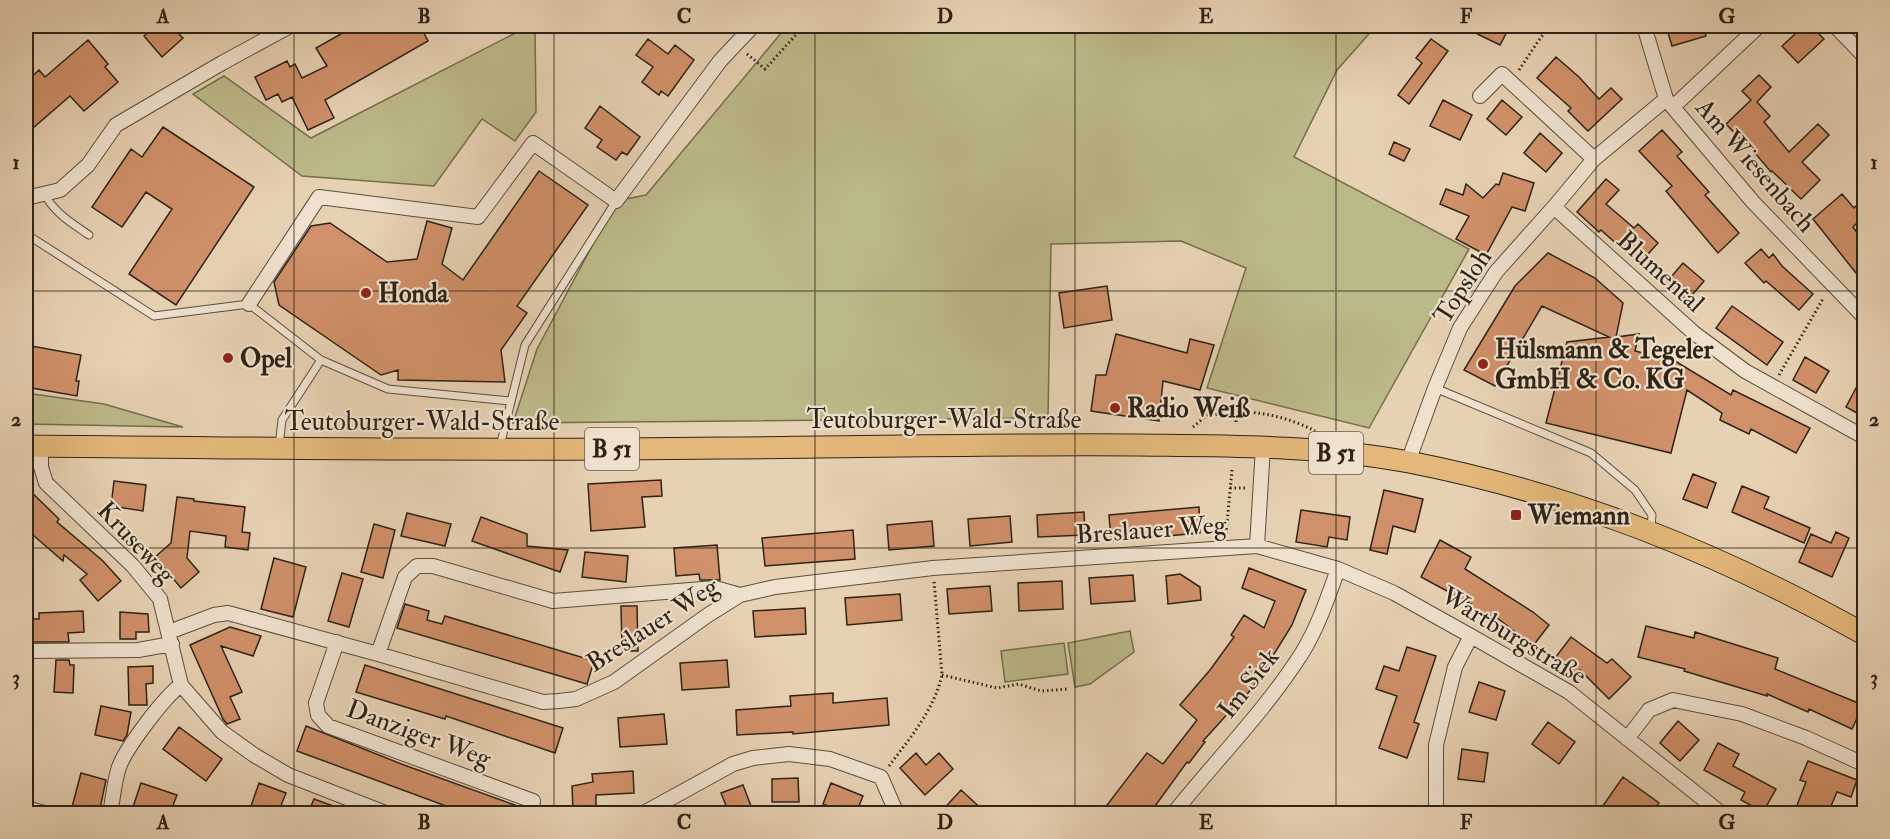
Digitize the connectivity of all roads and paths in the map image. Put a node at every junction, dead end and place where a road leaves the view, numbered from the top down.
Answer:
1 (290, 26) edge
2 (804, 26) edge
3 (1551, 26) edge
4 (1644, 26) edge
5 (1760, 26) edge
6 (1835, 26) edge
7 (751, 28) dead end
8 (735, 45) junction
9 (1864, 56) edge
10 (1511, 82) junction
11 (1480, 96) dead end
12 (1670, 103) junction
13 (1594, 159) junction
14 (45, 194) junction
15 (26, 198) edge
16 (616, 201) junction
17 (1554, 207) junction
18 (26, 234) edge
19 (89, 235) dead end
20 (1831, 283) junction
21 (249, 304) junction
22 (1864, 317) edge
23 (321, 360) junction
24 (1772, 387) junction
25 (1435, 388) junction
26 (510, 402) junction
27 (1236, 413) junction
28 (1236, 422) dead end
29 (1192, 429) dead end
30 (1316, 431) dead end
31 (1864, 437) edge
32 (33, 446) edge
33 (1263, 447) junction
34 (278, 448) junction
35 (499, 448) junction
36 (1408, 462) junction
37 (1232, 470) dead end
38 (1651, 532) junction
39 (1257, 546) junction
40 (1225, 548) junction
41 (933, 568) junction
42 (1338, 569) junction
43 (740, 595) junction
44 (1864, 634) edge
45 (1471, 636) junction
46 (170, 638) junction
47 (337, 642) junction
48 (26, 651) edge
49 (378, 654) junction
50 (942, 675) junction
51 (181, 685) junction
52 (1068, 689) dead end
53 (1627, 739) junction
54 (1859, 762) dead end
55 (881, 777) junction
56 (26, 808) edge
57 (48, 813) edge
58 (110, 813) edge
59 (388, 813) edge
60 (531, 813) edge
61 (642, 813) edge
62 (897, 813) edge
63 (1173, 813) edge
64 (1436, 813) edge
65 (1722, 813) edge

1 - 14 street
2 - 8 path
3 - 10 path
4 - 12 street, Am Wiesenbach
5 - 12 street, Topsloh
6 - 9 street
7 - 8 street
8 - 16 street
10 - 11 street
10 - 13 street
12 - 13 street, Topsloh
12 - 20 street, Am Wiesenbach
13 - 17 street, Topsloh
14 - 15 street
14 - 19 lane
16 - 21 street
16 - 26 lane
17 - 24 street, Blumental
17 - 25 street, Topsloh
18 - 21 lane
20 - 22 street, Am Wiesenbach
20 - 24 path
21 - 23 lane
23 - 26 lane
23 - 34 lane
24 - 31 street, Blumental
25 - 36 street, Topsloh
25 - 38 lane
26 - 35 lane
27 - 28 path
27 - 29 path
27 - 30 path
32 - 34 main road, Teutoburger-Wald-Straße / B 51
32 - 46 street, Kruseweg
33 - 35 main road, Teutoburger-Wald-Straße / B 51
33 - 36 main road, Teutoburger-Wald-Straße / B 51
33 - 39 street, Breslauer Weg
34 - 35 main road, Teutoburger-Wald-Straße / B 51
36 - 38 main road, Teutoburger-Wald-Straße / B 51
37 - 40 path
38 - 44 main road, Teutoburger-Wald-Straße / B 51
39 - 40 street, Breslauer Weg
39 - 42 street, Wartburgstraße
40 - 41 street, Breslauer Weg
41 - 43 street, Breslauer Weg
41 - 50 path
42 - 45 street, Wartburgstraße
42 - 63 street, Im Siek
43 - 49 street, Breslauer Weg
43 - 49 street
45 - 53 street, Wartburgstraße
45 - 64 street
46 - 47 street, Breslauer Weg
46 - 48 street, Breslauer Weg
46 - 51 street, Kruseweg
47 - 49 street, Breslauer Weg
47 - 60 street, Danziger Weg
50 - 52 path
50 - 55 path
51 - 58 street
51 - 59 street, Kruseweg
53 - 54 street
53 - 65 street, Wartburgstraße
55 - 61 street
55 - 62 street
56 - 57 street

